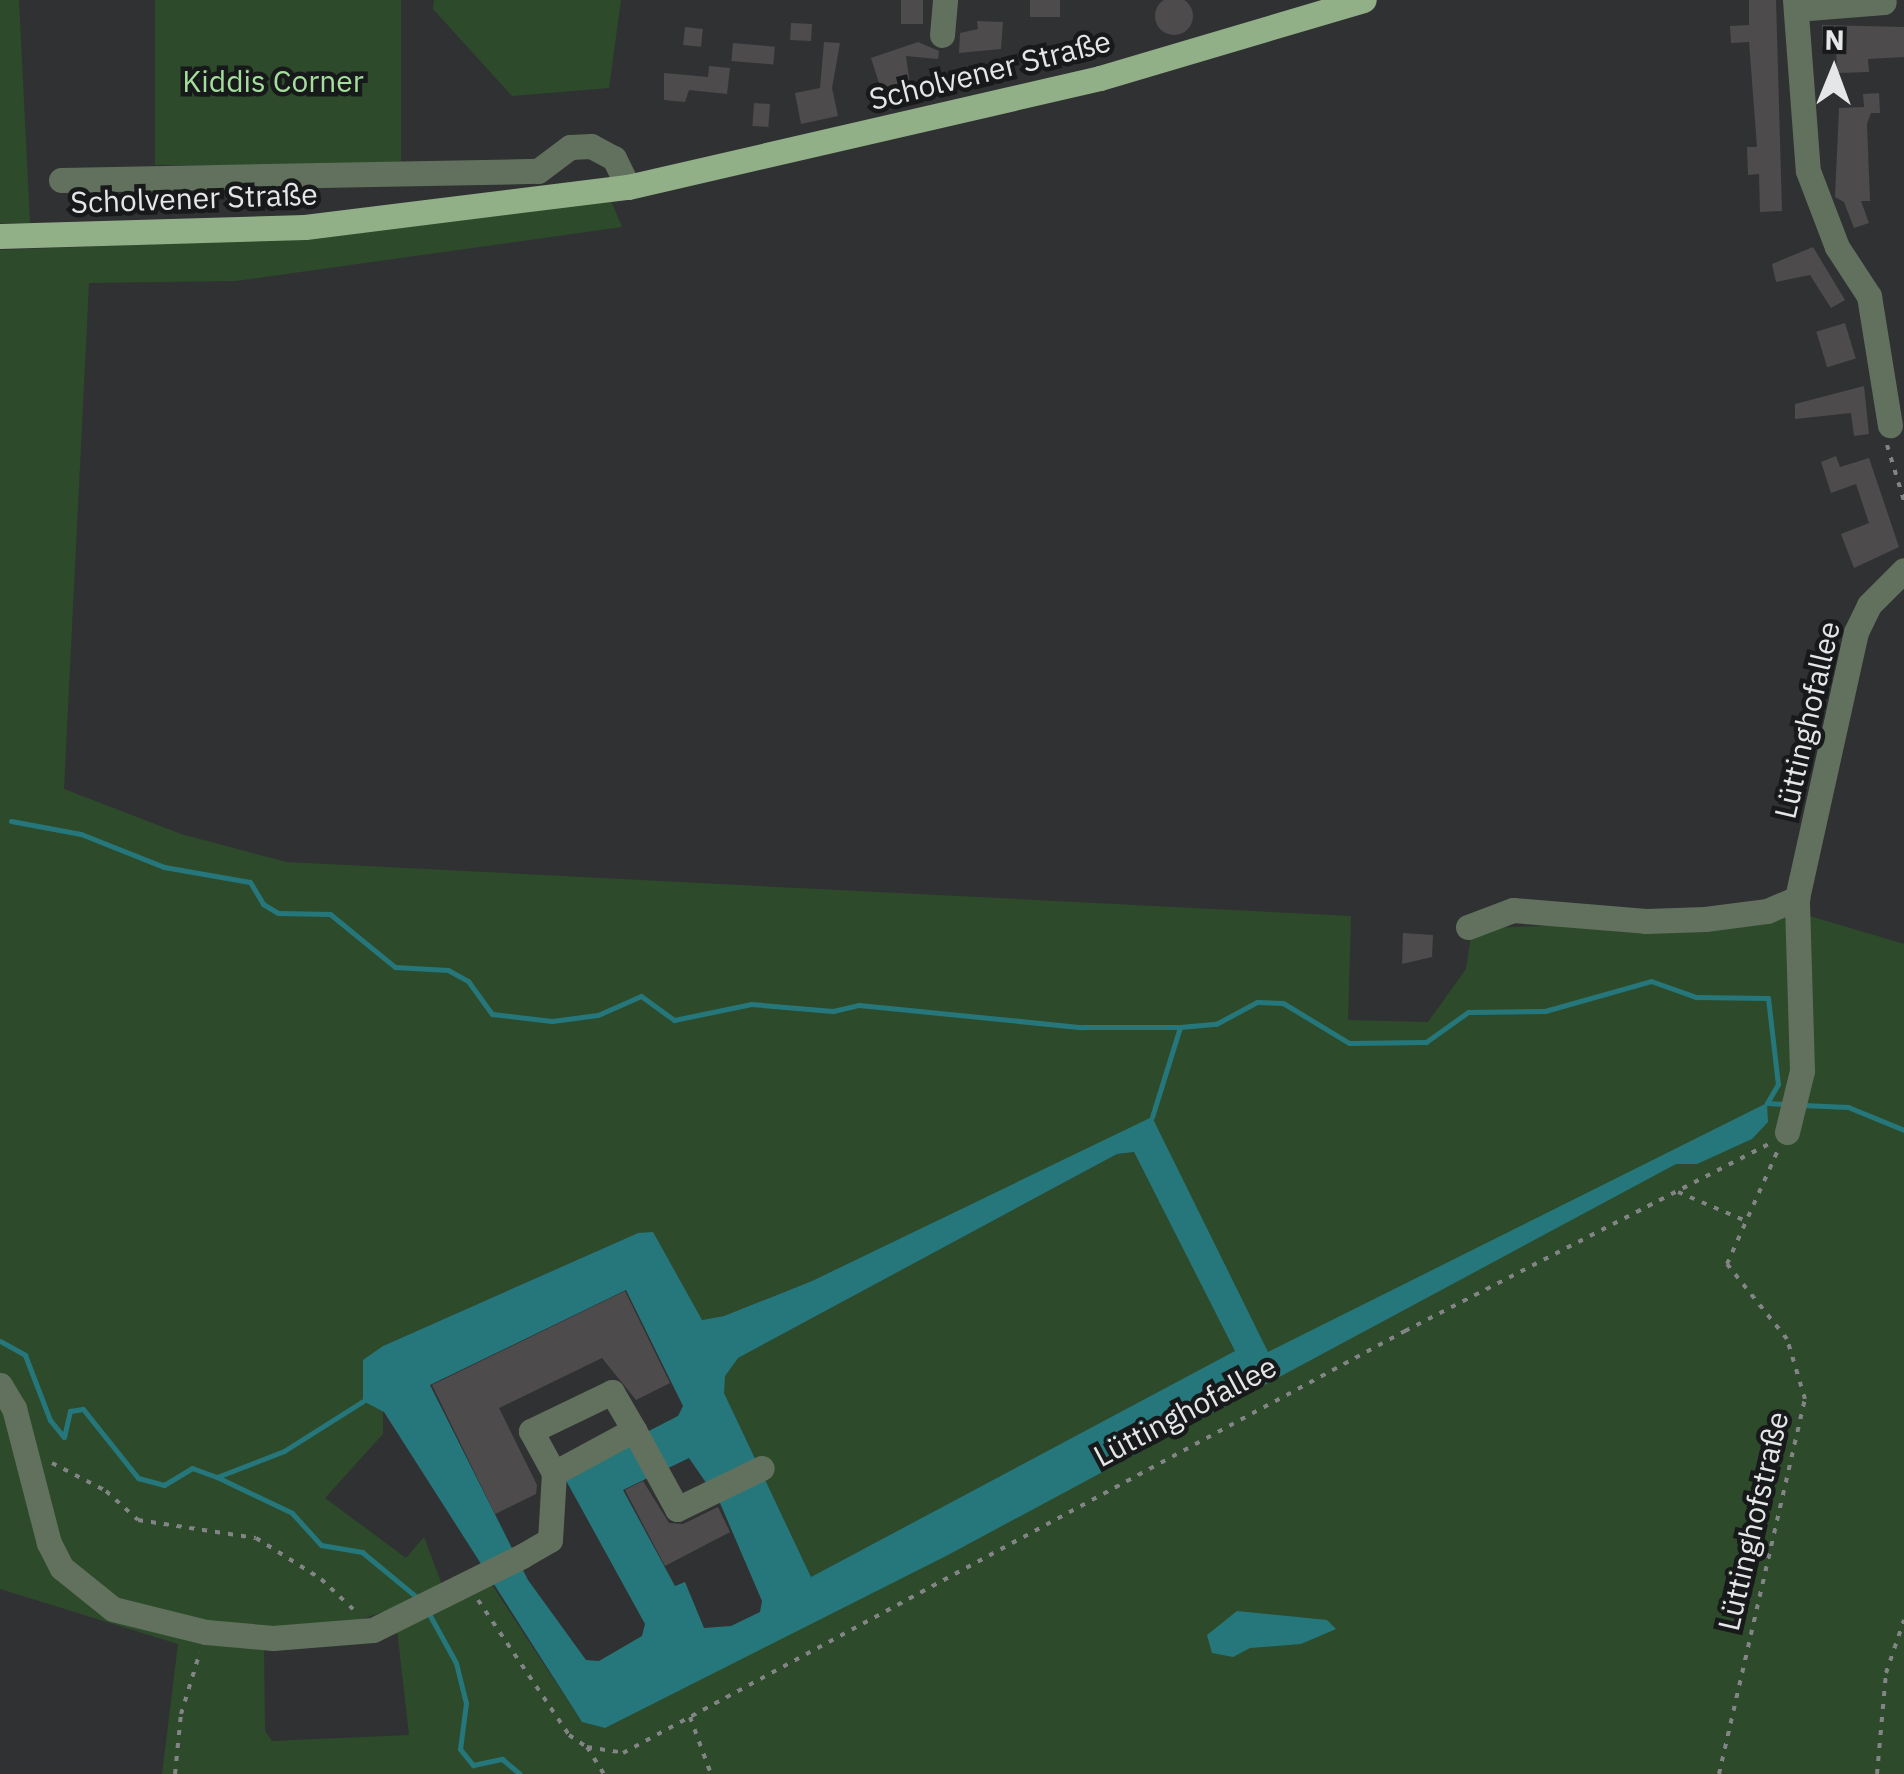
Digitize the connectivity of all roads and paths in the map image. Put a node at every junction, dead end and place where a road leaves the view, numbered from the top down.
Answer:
1 (945, 0) edge
2 (1364, 0) edge
3 (1884, 2) edge
4 (1796, 5) edge
5 (942, 34) dead end
6 (61, 180) dead end
7 (628, 187) junction
8 (0, 236) edge
9 (1890, 426) joint
10 (1904, 500) edge
11 (1904, 570) edge
12 (1796, 898) junction
13 (1468, 927) dead end
14 (1787, 1132) junction
15 (1678, 1192) junction
16 (1746, 1221) junction
17 (0, 1385) edge
18 (635, 1431) junction
19 (25, 1449) junction
20 (762, 1468) dead end
21 (554, 1473) junction
22 (464, 1583) junction
23 (1904, 1620) edge
24 (383, 1623) junction
25 (206, 1632) junction
26 (690, 1717) junction
27 (588, 1747) junction
28 (176, 1774) edge
29 (604, 1774) edge
30 (710, 1774) edge
31 (1719, 1774) edge
32 (1876, 1774) edge

1 - 5 street
2 - 7 main road, Scholvener Straße
3 - 4 street
4 - 9 street
6 - 7 street, Scholvener Straße
7 - 8 main road, Scholvener Straße
9 - 10 path
11 - 12 street, Lüttinghofallee
12 - 13 street
12 - 14 street, Lüttinghofallee
14 - 15 path, Lüttinghofallee
14 - 16 path, Lüttinghofstraße
15 - 16 path
15 - 26 path, Lüttinghofallee
16 - 31 path, Lüttinghofstraße
17 - 19 street
18 - 20 street
18 - 21 street
18 - 21 street
19 - 24 path
19 - 25 street
21 - 22 street
22 - 24 street
22 - 27 path
23 - 32 path
24 - 25 street
25 - 28 path
26 - 27 path, Lüttinghofallee
26 - 30 path
27 - 29 path

